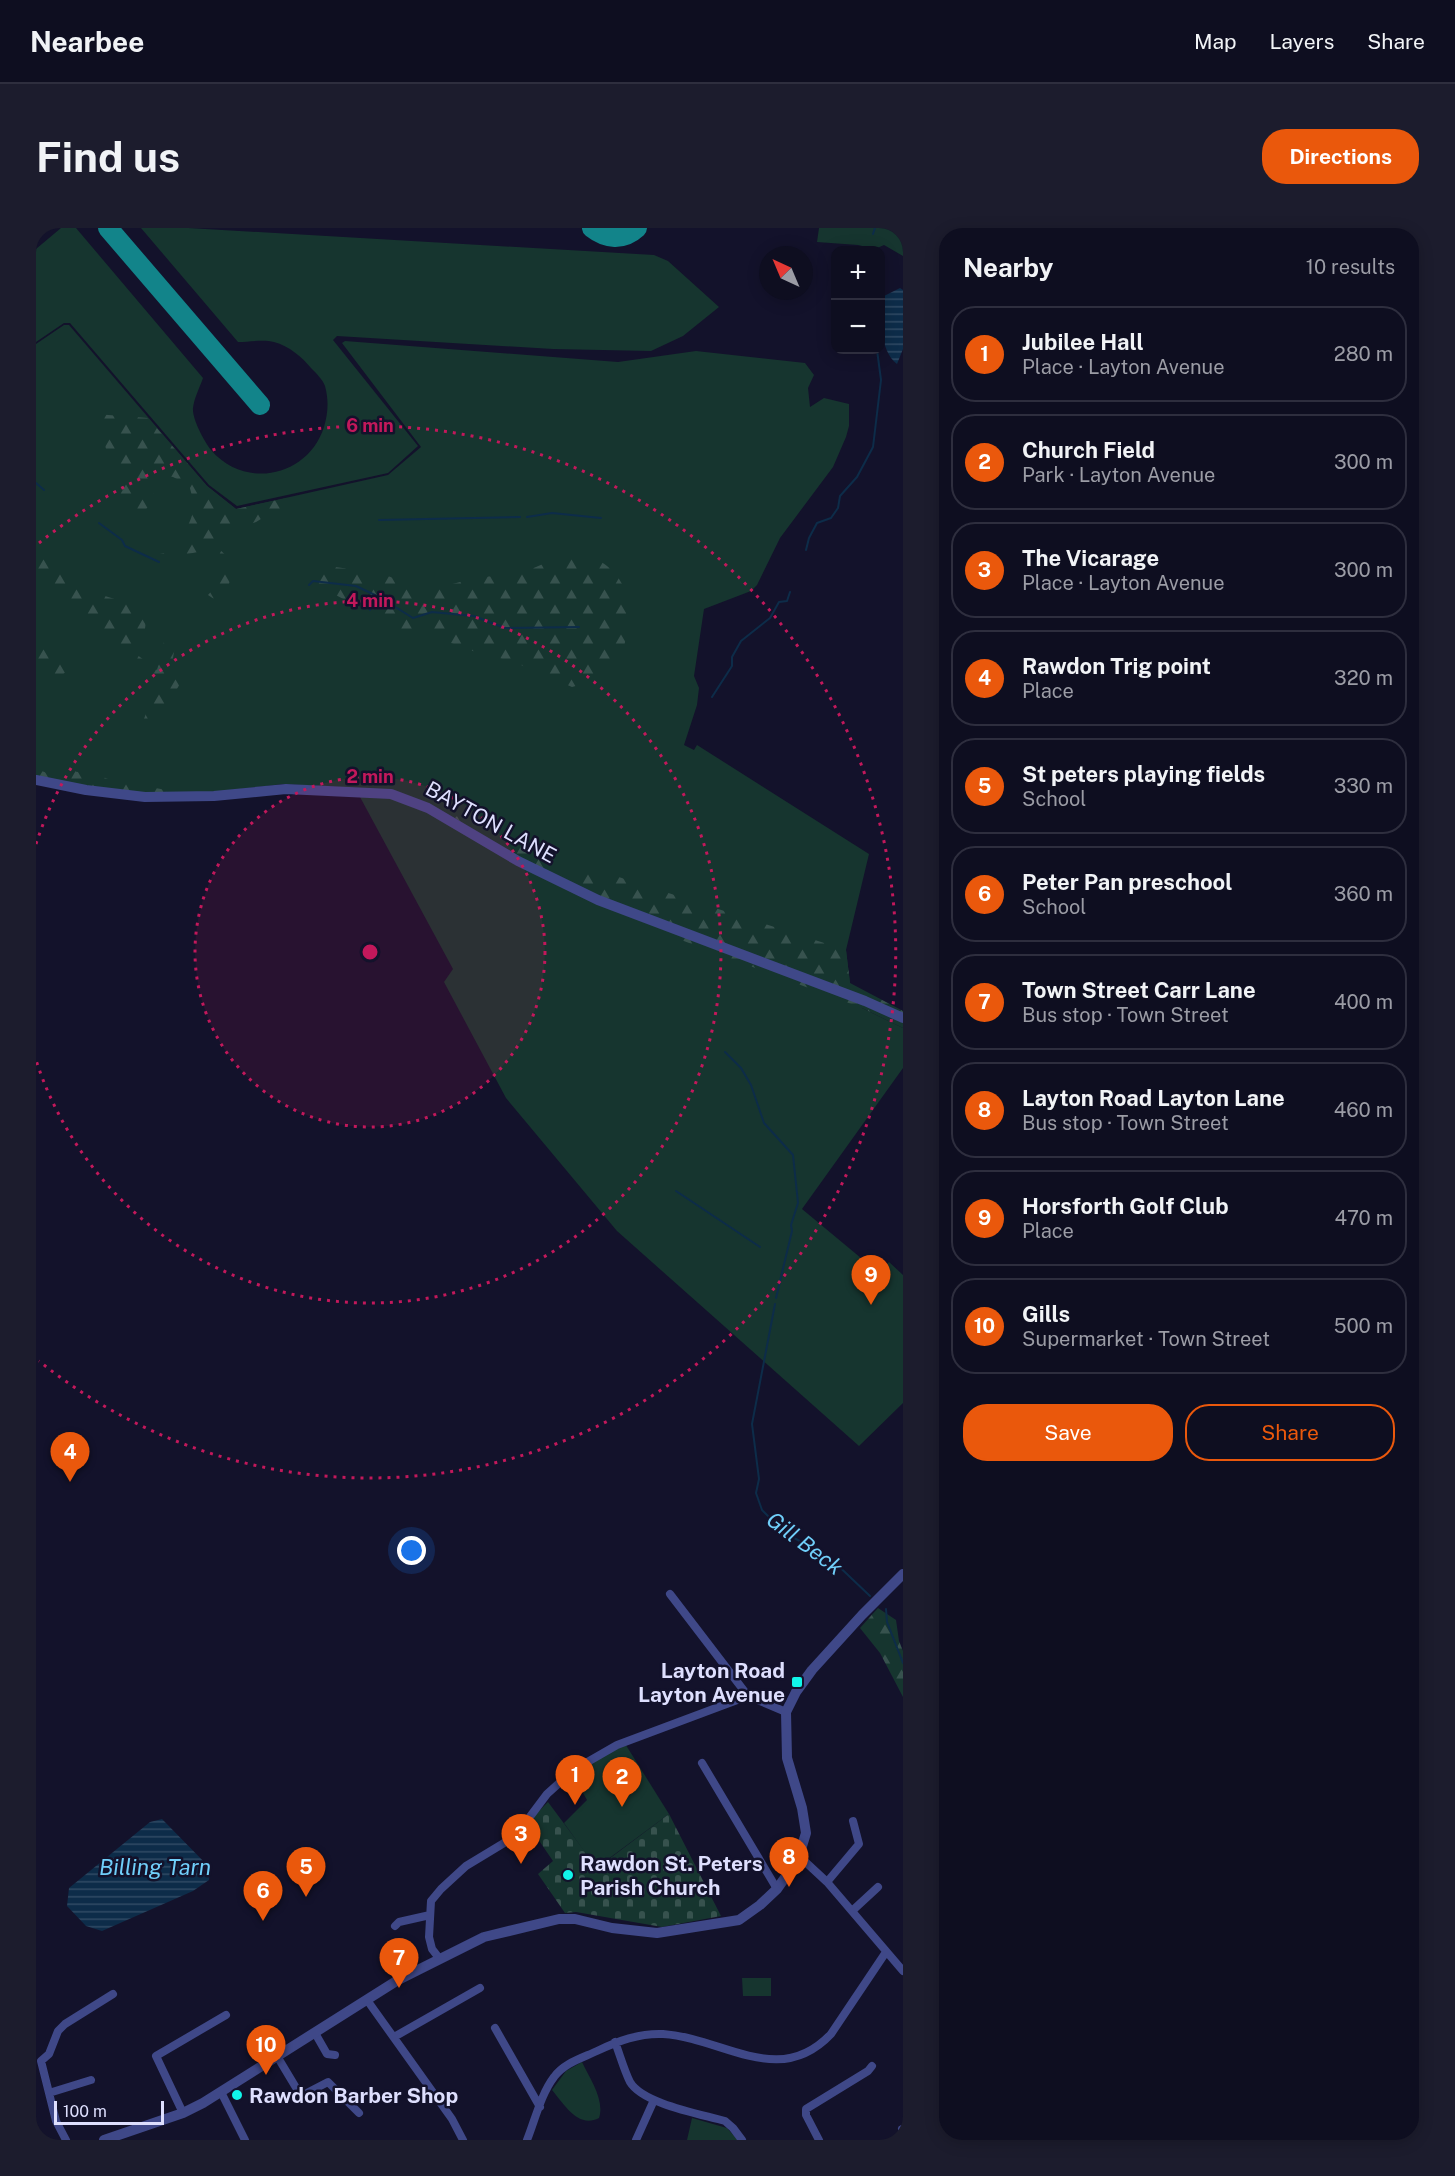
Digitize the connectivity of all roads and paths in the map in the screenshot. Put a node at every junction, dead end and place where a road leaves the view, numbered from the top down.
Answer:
1 (36, 780) edge
2 (903, 1018) edge
3 (903, 1574) edge
4 (670, 1594) dead end
5 (748, 1696) junction
6 (786, 1712) junction
7 (702, 1763) dead end
8 (853, 1821) dead end
9 (799, 1856) junction
10 (827, 1882) junction
11 (878, 1887) dead end
12 (777, 1889) junction
13 (852, 1911) junction
14 (430, 1915) junction
15 (395, 1926) dead end
16 (886, 1952) junction
17 (439, 1958) junction
18 (903, 1971) edge
19 (480, 1988) dead end
20 (113, 1994) dead end
21 (367, 2000) junction
22 (226, 2015) dead end
23 (495, 2028) dead end
24 (315, 2033) junction
25 (394, 2037) junction
26 (615, 2042) junction
27 (335, 2055) dead end
28 (277, 2056) junction
29 (872, 2066) dead end
30 (91, 2080) dead end
31 (221, 2092) junction
32 (49, 2093) junction
33 (654, 2100) junction
34 (540, 2108) junction
35 (183, 2113) junction
36 (359, 2113) dead end
37 (133, 2135) edge
38 (66, 2140) edge
39 (104, 2140) edge
40 (245, 2140) edge
41 (463, 2140) edge
42 (527, 2140) edge
43 (636, 2140) edge
44 (742, 2140) edge
45 (819, 2140) edge

1 - 2 street, BAYTON LANE
3 - 6 street
4 - 5 street
5 - 6 street
5 - 14 street
6 - 9 street
7 - 12 street
8 - 10 street
9 - 10 street
9 - 12 street
10 - 13 street
11 - 13 street
12 - 17 street
13 - 16 street
14 - 15 street
14 - 17 street
16 - 18 street
16 - 26 street
17 - 21 street
19 - 25 street
20 - 32 street
21 - 24 street
21 - 25 street
22 - 35 street
23 - 34 street
24 - 27 street
24 - 28 street
25 - 41 street
26 - 33 street
26 - 34 street
28 - 31 street
28 - 36 street
29 - 45 street
30 - 32 street
31 - 35 street
31 - 40 street
32 - 38 street
33 - 43 street
33 - 44 street
34 - 42 street
35 - 37 street
37 - 39 street

